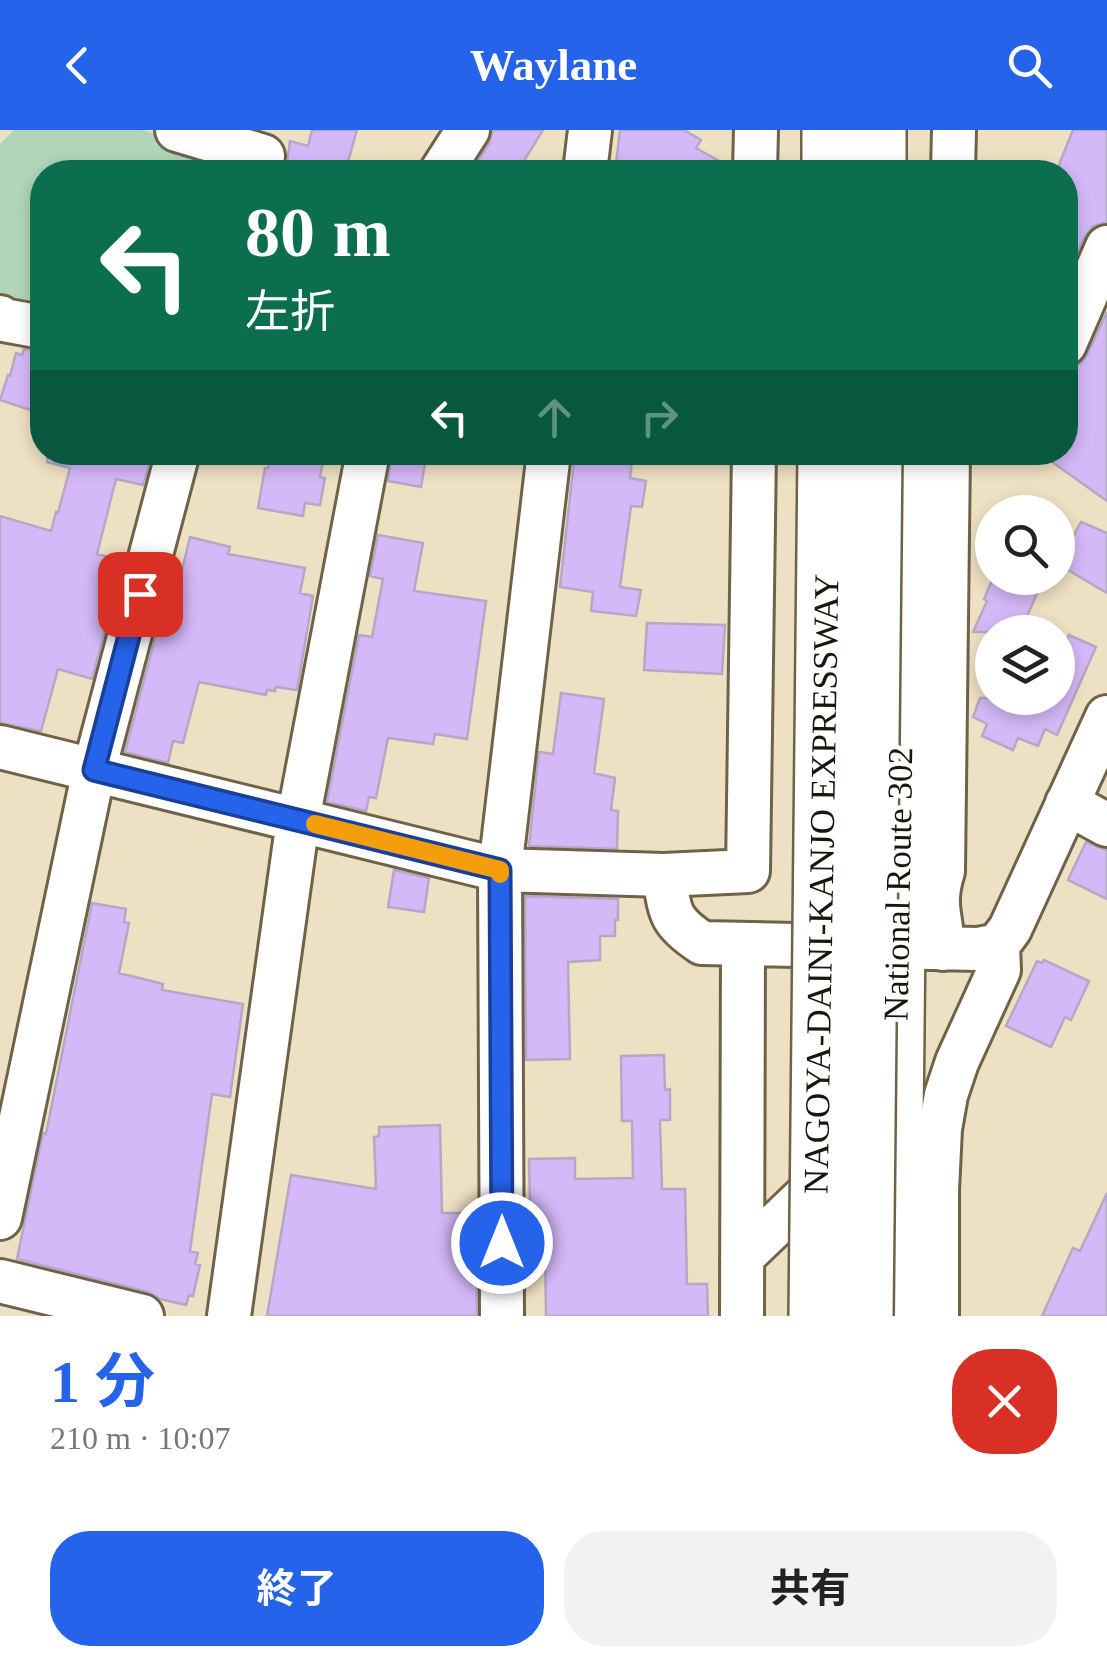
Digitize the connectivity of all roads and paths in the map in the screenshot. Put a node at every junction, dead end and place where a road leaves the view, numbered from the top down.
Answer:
1 (177, 130) edge
2 (468, 130) edge
3 (590, 130) edge
4 (756, 130) edge
5 (830, 130) edge
6 (878, 130) edge
7 (905, 130) edge
8 (954, 130) edge
9 (264, 153) edge
10 (449, 160) edge
11 (586, 160) edge
12 (755, 160) edge
13 (830, 160) edge
14 (878, 160) edge
15 (905, 160) edge
16 (953, 160) edge
17 (1107, 248) edge
18 (1078, 314) edge
19 (175, 465) edge
20 (366, 465) edge
21 (547, 465) edge
22 (754, 465) edge
23 (826, 465) edge
24 (874, 465) edge
25 (902, 465) edge
26 (948, 465) edge
27 (946, 622) junction
28 (900, 674) junction
29 (1107, 717) edge
30 (0, 746) edge
31 (94, 770) junction
32 (1067, 803) junction
33 (298, 820) junction
34 (1107, 825) edge
35 (500, 870) junction
36 (664, 875) junction
37 (743, 945) junction
38 (998, 945) junction
39 (920, 949) junction
40 (894, 1128) junction
41 (937, 1190) junction
42 (0, 1218) edge
43 (742, 1257) junction
44 (0, 1282) edge
45 (142, 1316) edge
46 (229, 1316) edge
47 (502, 1316) edge
48 (742, 1316) edge
49 (817, 1316) edge
50 (865, 1316) edge
51 (893, 1316) edge
52 (937, 1316) edge

1 - 9 street
2 - 10 street
3 - 11 street
4 - 12 street
5 - 13 highway
6 - 14 highway
7 - 15 highway
8 - 16 street
17 - 18 street
19 - 31 street
20 - 33 street
21 - 35 street
22 - 36 street
23 - 49 highway, NAGOYA-DAINI-KANJO EXPRESSWAY, bridge
24 - 50 highway, NAGOYA-DAINI-KANJO EXPRESSWAY, bridge
25 - 28 highway, National Route 302
26 - 27 street
27 - 28 street
27 - 39 street
28 - 39 highway, National Route 302
29 - 32 street
30 - 31 street
31 - 33 street
31 - 42 street
32 - 34 street
32 - 38 street
33 - 35 street
33 - 46 street
35 - 36 street
35 - 47 street
36 - 37 street
37 - 39 street
37 - 43 street
38 - 39 street
38 - 41 street
39 - 40 highway, National Route 302
40 - 41 street
40 - 43 street
40 - 51 highway, National Route 302
41 - 52 street
43 - 48 street
44 - 45 street

